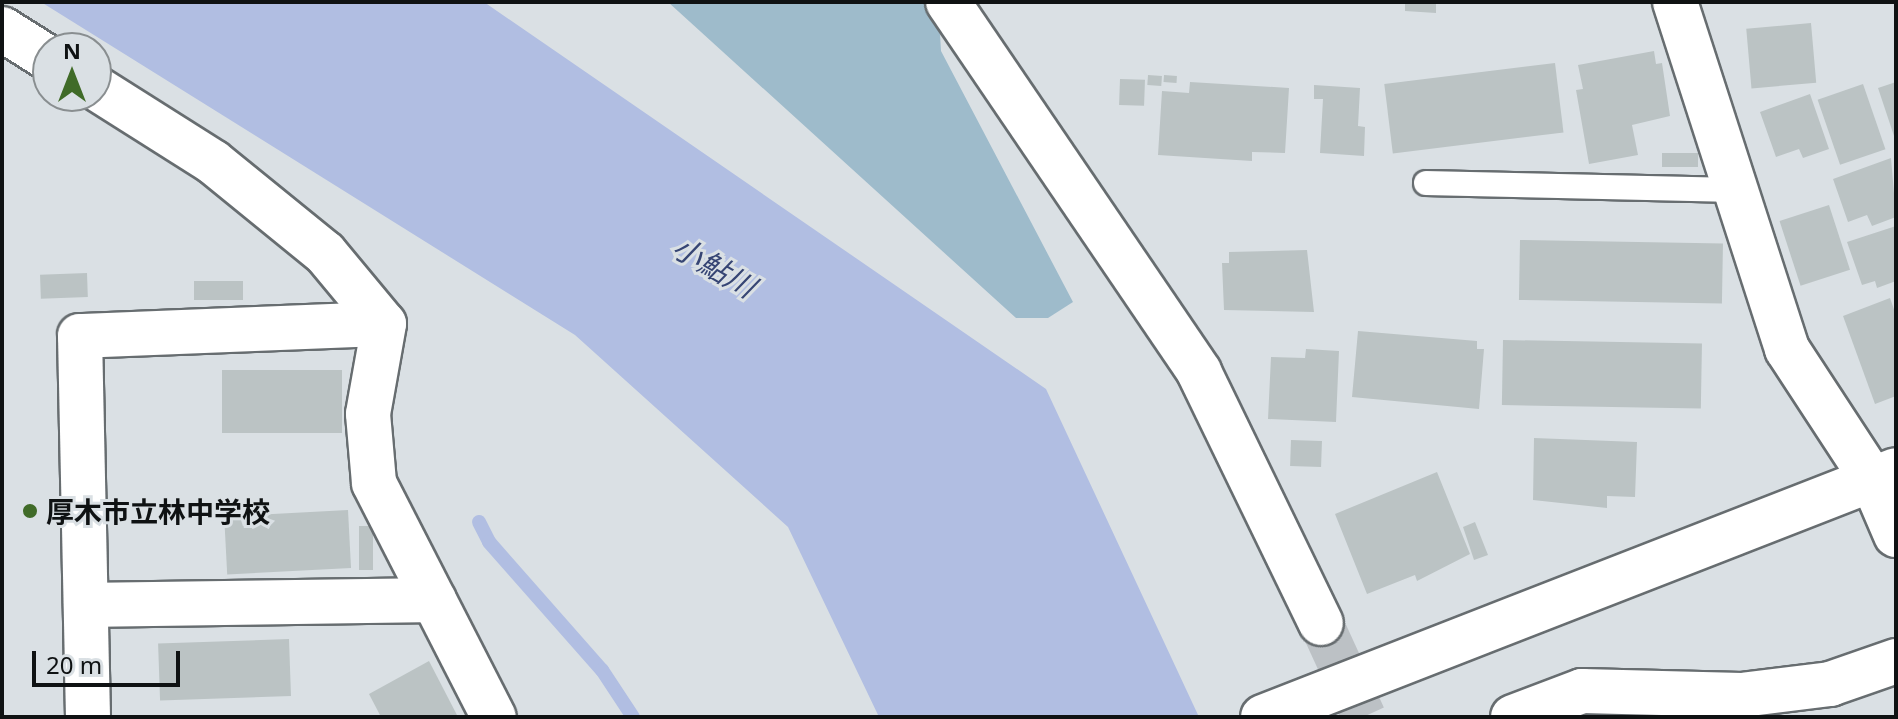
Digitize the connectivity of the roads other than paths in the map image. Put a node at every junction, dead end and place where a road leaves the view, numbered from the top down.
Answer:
1 (948, 2) edge
2 (1675, 2) edge
3 (2, 29) edge
4 (32, 48) edge
5 (112, 98) edge
6 (1426, 183) dead end
7 (1735, 190) junction
8 (384, 324) junction
9 (1884, 474) edge
10 (1896, 535) edge
11 (434, 600) junction
12 (86, 605) junction
13 (1321, 623) tunnel mouth
14 (1896, 661) edge
15 (88, 717) edge
16 (494, 717) edge
17 (1263, 717) edge
18 (1513, 717) edge

1 - 13 street
2 - 7 street
3 - 4 street
5 - 8 street
6 - 7 lane
7 - 9 street
8 - 11 street
8 - 12 street
9 - 10 street
9 - 17 street
11 - 12 street
11 - 16 street
12 - 15 street
14 - 18 street

